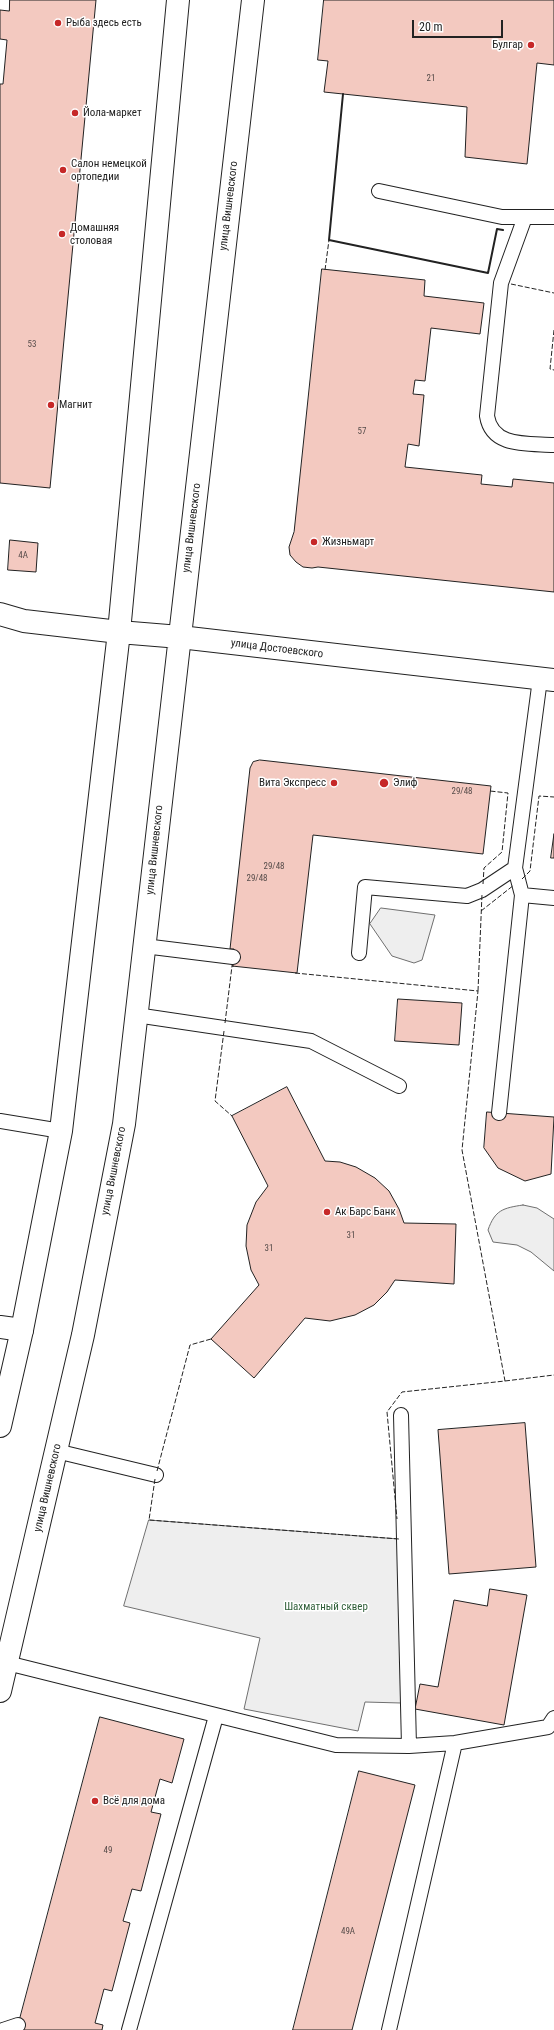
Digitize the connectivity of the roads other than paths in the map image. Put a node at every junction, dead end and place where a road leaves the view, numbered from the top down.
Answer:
1 (178, 0) edge
2 (253, 0) edge
3 (379, 191) dead end
4 (525, 217) junction
5 (554, 217) edge
6 (554, 445) edge
7 (0, 614) edge
8 (119, 632) junction
9 (180, 638) junction
10 (547, 680) edge
11 (516, 868) junction
12 (522, 895) junction
13 (554, 898) edge
14 (144, 946) junction
15 (359, 953) dead end
16 (233, 957) dead end
17 (136, 1015) junction
18 (399, 1086) dead end
19 (499, 1113) dead end
20 (0, 1121) edge
21 (61, 1131) junction
22 (0, 1327) edge
23 (22, 1330) junction
24 (401, 1415) dead end
25 (0, 1426) edge
26 (56, 1451) junction
27 (156, 1475) dead end
28 (6, 1663) junction
29 (0, 1691) edge
30 (216, 1716) junction
31 (554, 1718) edge
32 (455, 1743) junction
33 (409, 1746) junction
34 (18, 2025) dead end
35 (3, 2030) edge
36 (129, 2030) edge
37 (389, 2030) edge

1 - 8 main road
2 - 9 main road, улица Вишневского
3 - 4 lane
4 - 5 lane
4 - 6 lane
7 - 8 main road, улица Достоевского
8 - 9 main road, улица Достоевского
8 - 21 main road
9 - 10 main road, улица Достоевского
9 - 14 main road, улица Вишневского
10 - 11 lane
11 - 12 lane
11 - 15 lane
12 - 13 lane
12 - 19 lane
14 - 16 lane
14 - 17 main road, улица Вишневского
17 - 18 lane
17 - 26 main road, улица Вишневского
20 - 21 lane
21 - 23 main road
22 - 23 main road
23 - 25 main road
24 - 33 lane
26 - 27 lane
26 - 28 main road, улица Вишневского
28 - 29 main road, улица Вишневского
28 - 30 lane
30 - 33 lane
30 - 36 lane
31 - 32 lane
32 - 33 lane
32 - 37 lane
34 - 35 lane

